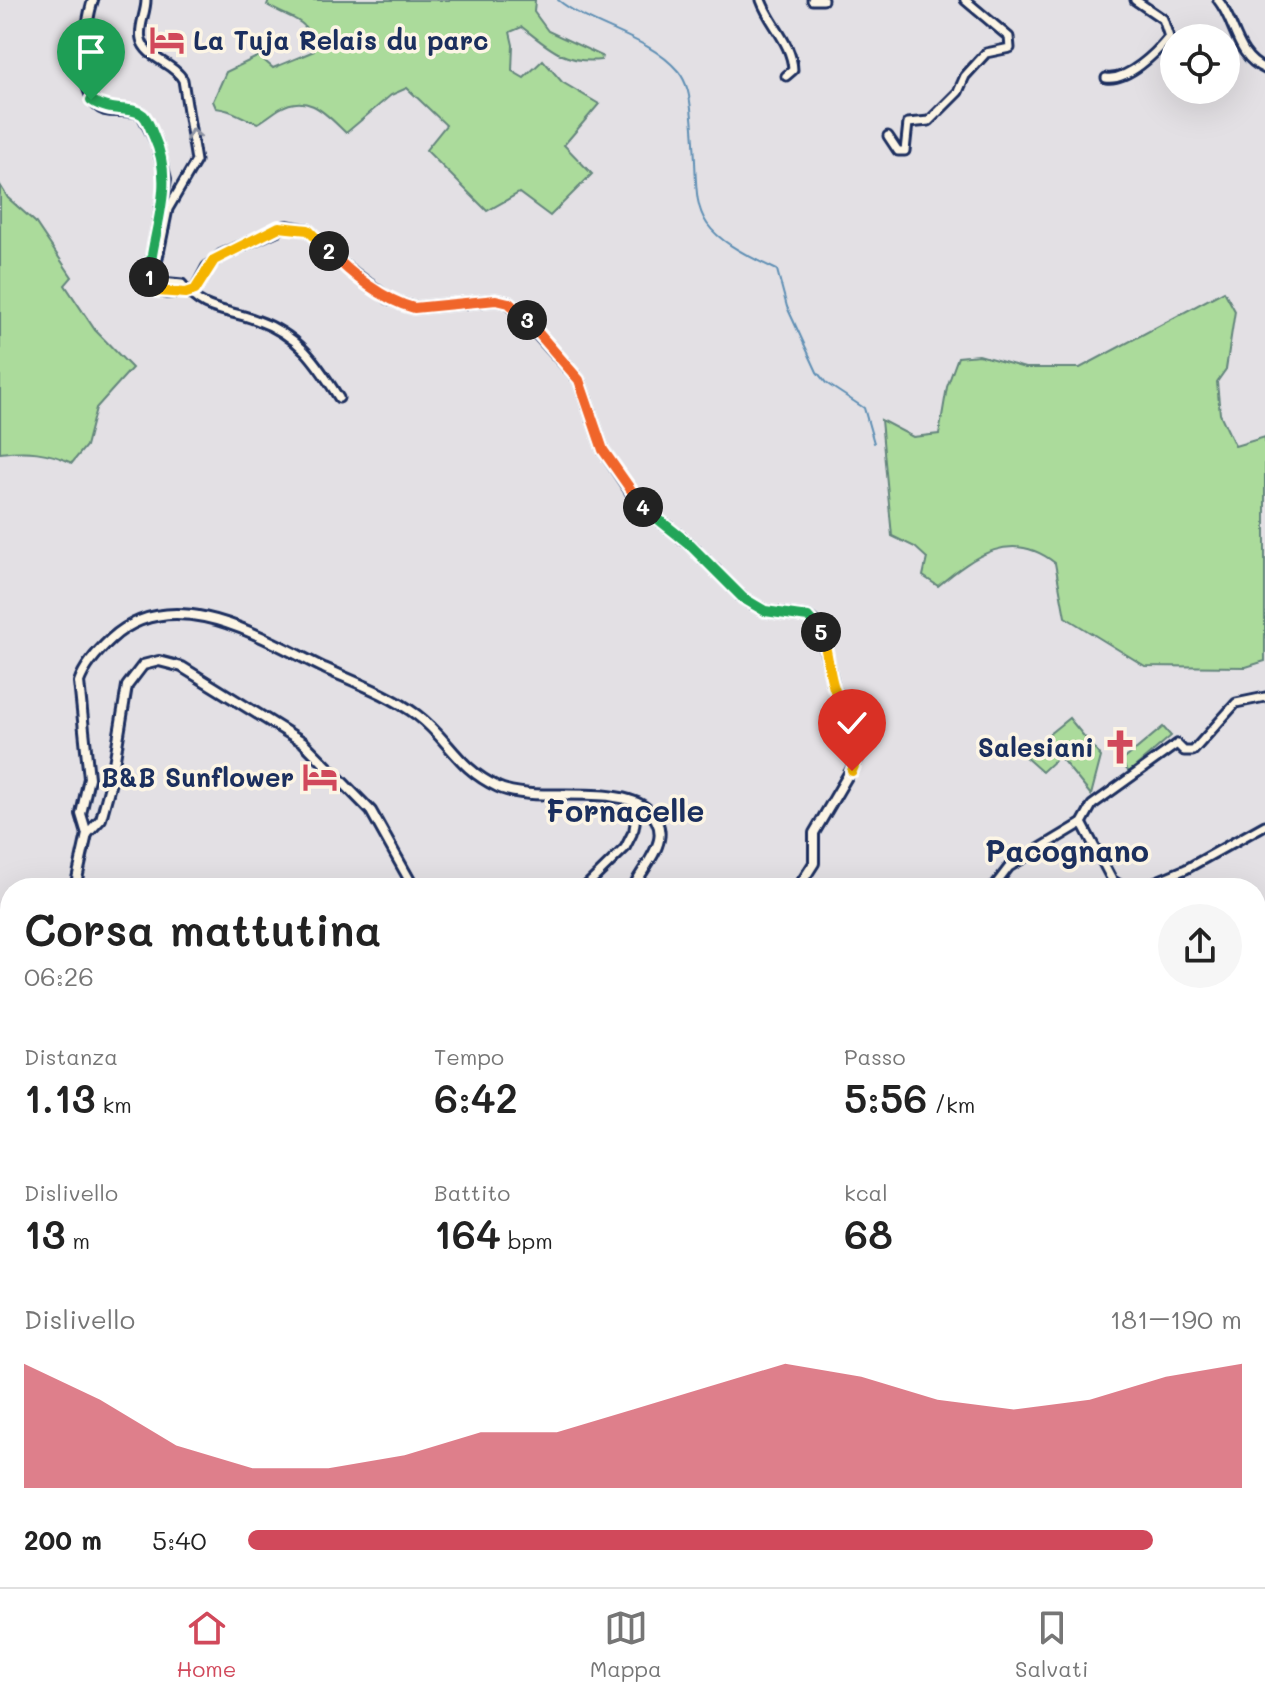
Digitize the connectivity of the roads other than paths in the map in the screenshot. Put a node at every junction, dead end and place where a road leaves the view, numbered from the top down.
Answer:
1 (93, 0) edge
2 (146, 0) edge
3 (761, 0) edge
4 (812, 0) edge
5 (823, 0) edge
6 (965, 0) edge
7 (1135, 0) edge
8 (1218, 0) edge
9 (1265, 69) edge
10 (786, 76) dead end
11 (1106, 78) dead end
12 (888, 136) dead end
13 (186, 293) junction
14 (339, 398) dead end
15 (1265, 697) edge
16 (638, 805) junction
17 (1082, 823) junction
18 (1265, 825) edge
19 (87, 834) junction
20 (77, 878) edge
21 (408, 878) edge
22 (594, 878) edge
23 (639, 878) edge
24 (804, 878) edge
25 (1001, 878) edge
26 (1111, 878) edge
27 (1164, 878) edge

1 - 13 street
13 -> 2 street
3 - 10 street
4 - 5 street
6 - 12 street
7 - 11 street
8 - 9 street
13 - 14 street
13 - 24 street
15 - 17 street
16 - 19 street
16 - 22 street
16 - 23 street
17 - 25 street
17 - 26 street
18 - 27 street
19 - 20 street
19 - 21 street

